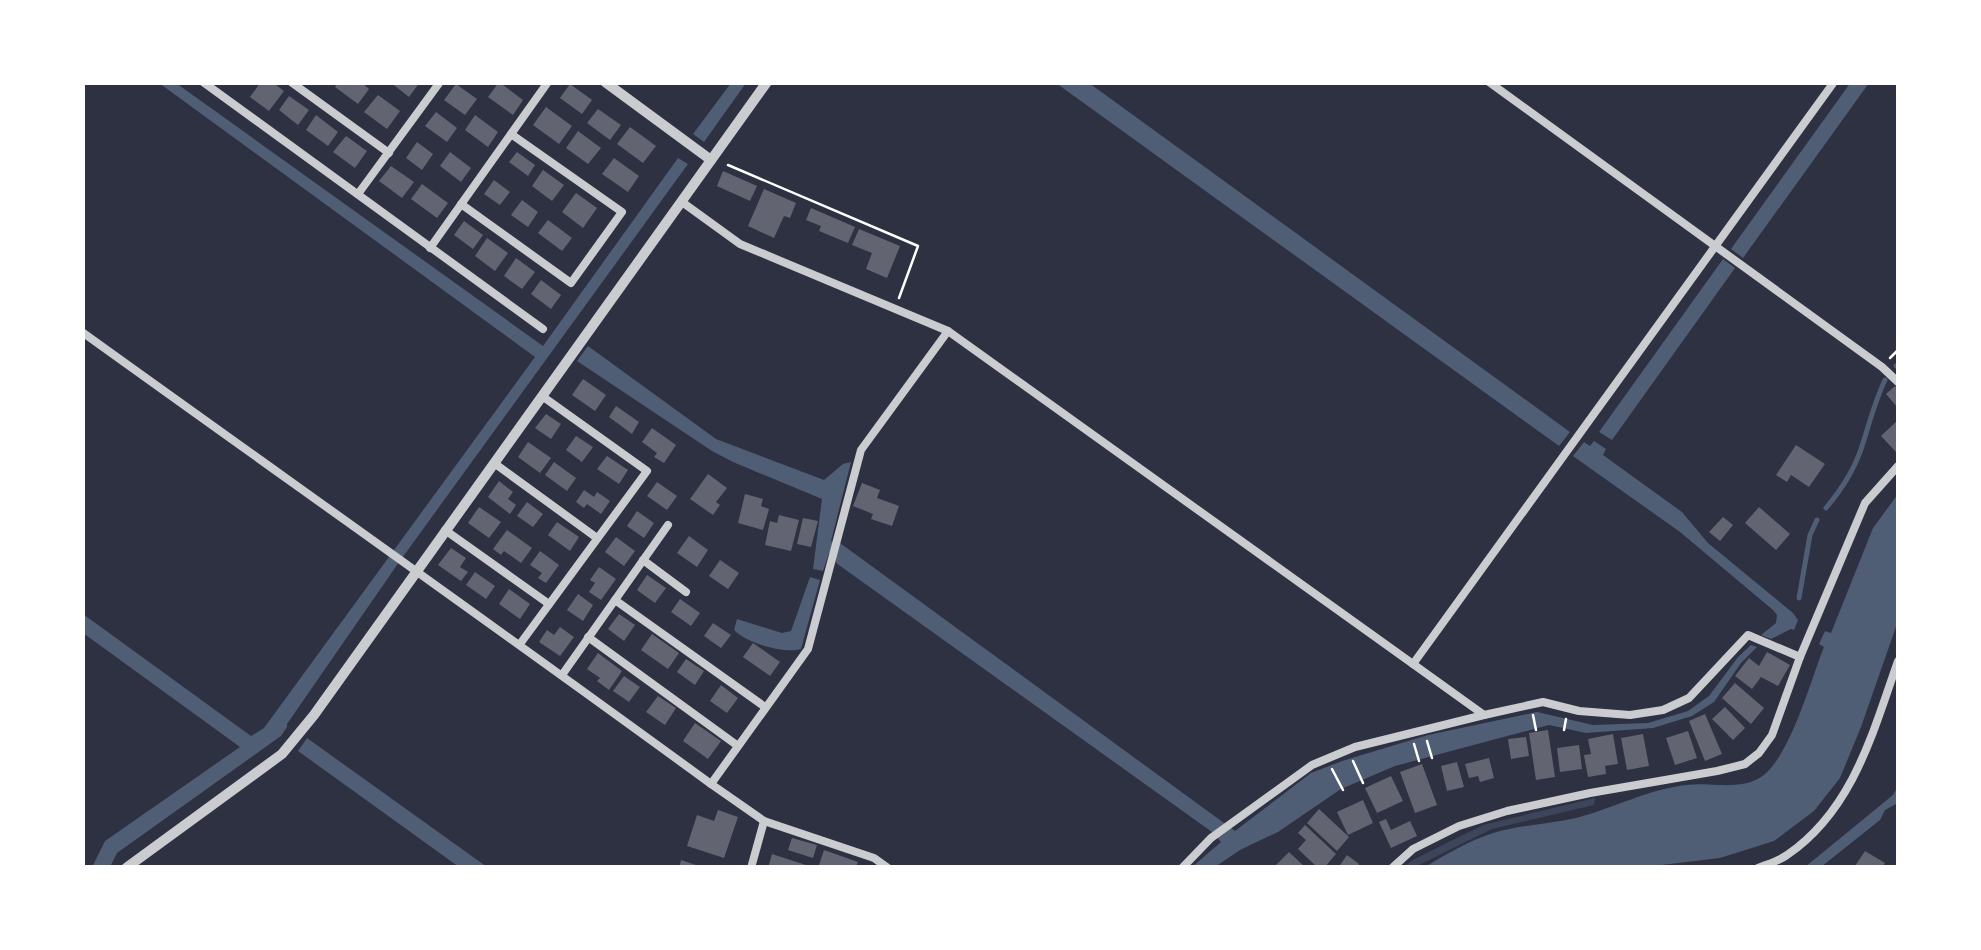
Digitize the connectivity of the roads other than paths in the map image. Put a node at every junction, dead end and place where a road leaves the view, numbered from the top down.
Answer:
1 (204, 82) edge
2 (292, 82) edge
3 (440, 82) edge
4 (548, 82) edge
5 (605, 82) edge
6 (767, 82) edge
7 (1489, 82) edge
8 (1834, 82) edge
9 (511, 134) junction
10 (390, 153) junction
11 (711, 160) junction
12 (358, 194) junction
13 (682, 202) junction
14 (461, 204) junction
15 (1716, 247) junction
16 (430, 248) junction
17 (543, 329) dead end
18 (948, 331) junction
19 (82, 332) edge
20 (1898, 382) edge
21 (542, 396) junction
22 (494, 463) junction
23 (1898, 466) edge
24 (668, 525) dead end
25 (445, 530) junction
26 (597, 538) junction
27 (643, 560) junction
28 (416, 571) junction
29 (686, 592) dead end
30 (615, 600) junction
31 (549, 604) junction
32 (588, 637) junction
33 (520, 644) junction
34 (1800, 657) junction
35 (1898, 661) edge
36 (1414, 664) junction
37 (562, 675) junction
38 (766, 707) junction
39 (1484, 714) junction
40 (738, 746) junction
41 (711, 784) junction
42 (764, 821) junction
43 (126, 868) edge
44 (752, 868) edge
45 (888, 868) edge
46 (1182, 868) edge
47 (1392, 868) edge
48 (1758, 868) edge

1 - 12 street
2 - 10 street
3 - 10 street
4 - 9 street
5 - 11 street
6 - 11 street
7 - 15 street
8 - 15 street
9 - 14 street
9 - 14 street
10 - 12 street
11 - 13 street
12 - 16 street
13 - 18 street
13 - 21 street
14 - 16 street
15 - 20 street
15 - 36 street
16 - 17 street
18 - 36 street
18 - 38 street
19 - 28 street
21 - 22 street
21 - 26 street
22 - 25 street
22 - 26 street
23 - 34 street
24 - 27 street
25 - 28 street
25 - 31 street
26 - 31 street
27 - 29 street
27 - 30 street
28 - 33 street
28 - 43 street
30 - 32 street
30 - 38 street
31 - 33 street
32 - 37 street
32 - 40 street
33 - 37 street
34 - 39 street
34 - 47 street
35 - 48 street
36 - 39 street
37 - 41 street
38 - 40 street
39 - 46 street
40 - 41 street
41 - 42 street
42 - 44 street
42 - 45 street

